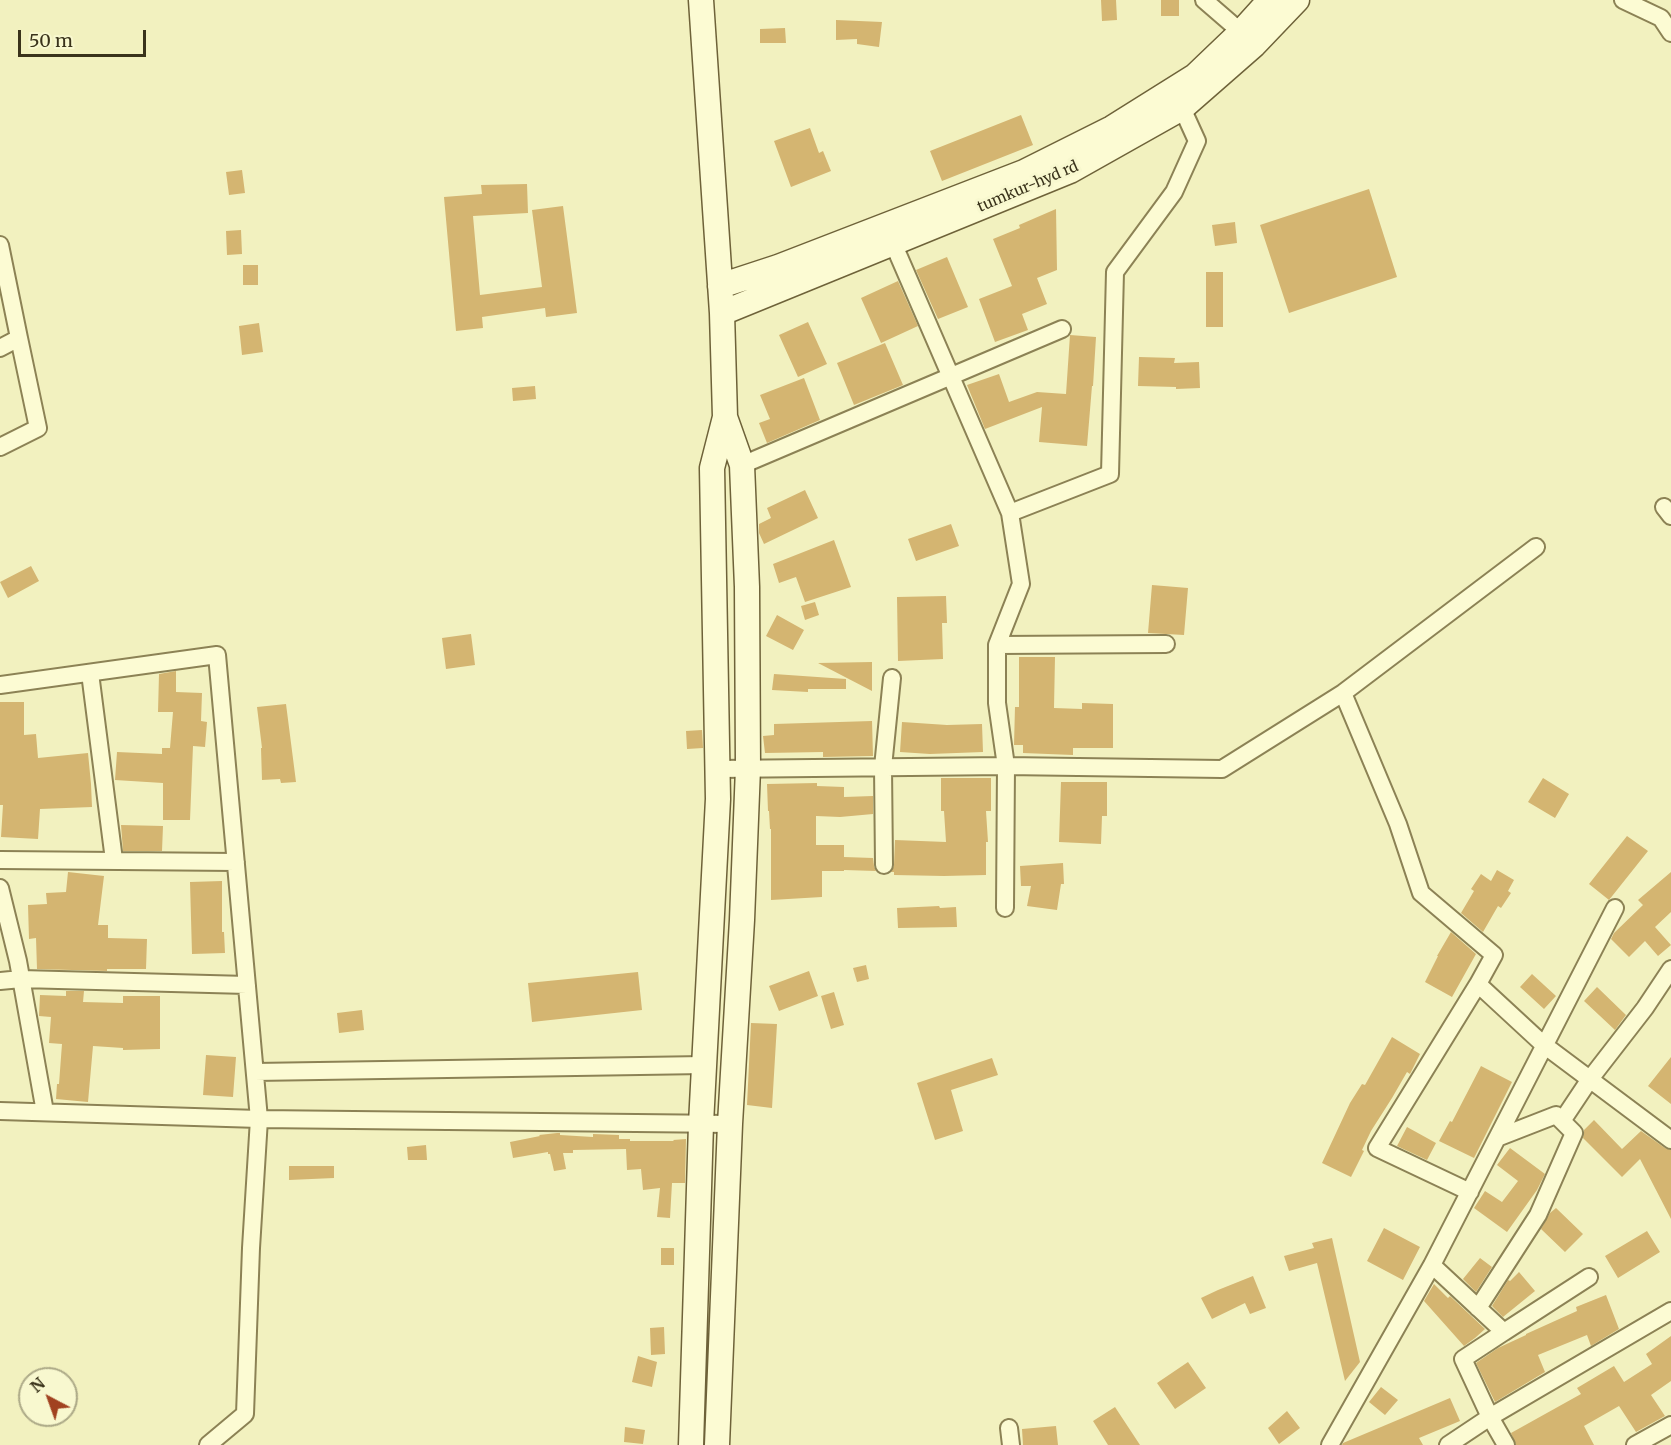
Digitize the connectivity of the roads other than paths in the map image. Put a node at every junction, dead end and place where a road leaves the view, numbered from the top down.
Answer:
1 (701, 0) edge
2 (1204, 0) edge
3 (1270, 0) edge
4 (1296, 0) edge
5 (1623, 0) edge
6 (1241, 32) junction
7 (1671, 33) edge
8 (1182, 108) junction
9 (893, 243) junction
10 (0, 245) edge
11 (720, 286) junction
12 (722, 313) junction
13 (1062, 329) dead end
14 (20, 338) junction
15 (0, 348) edge
16 (950, 376) junction
17 (725, 417) junction
18 (0, 447) edge
19 (742, 465) junction
20 (1010, 513) junction
21 (1536, 547) dead end
22 (1166, 644) dead end
23 (997, 645) junction
24 (90, 673) junction
25 (892, 678) dead end
26 (0, 686) edge
27 (1343, 693) junction
28 (1005, 766) junction
29 (883, 767) junction
30 (748, 768) junction
31 (718, 769) junction
32 (0, 860) edge
33 (114, 860) junction
34 (236, 862) junction
35 (884, 865) dead end
36 (0, 888) edge
37 (1005, 908) dead end
38 (1615, 908) dead end
39 (1671, 969) edge
40 (21, 979) junction
41 (0, 981) edge
42 (1478, 984) junction
43 (247, 985) junction
44 (1544, 1045) junction
45 (704, 1065) junction
46 (255, 1072) junction
47 (1590, 1079) junction
48 (0, 1111) edge
49 (45, 1112) junction
50 (259, 1119) junction
51 (1562, 1121) junction
52 (701, 1124) junction
53 (730, 1124) junction
54 (1497, 1138) junction
55 (1671, 1140) edge
56 (1470, 1192) junction
57 (1432, 1265) junction
58 (1589, 1277) dead end
59 (1478, 1308) junction
60 (1671, 1311) edge
61 (1504, 1332) junction
62 (1490, 1417) junction
63 (1671, 1425) edge
64 (208, 1445) edge
65 (691, 1445) edge
66 (717, 1445) edge
67 (1330, 1445) edge
68 (1448, 1445) edge
69 (1506, 1445) edge
70 (1635, 1445) edge

1 - 11 main road
2 - 6 street
3 - 6 main road
4 - 8 main road, tumkur-hyd rd
5 - 7 street
6 - 11 main road
8 - 9 main road, tumkur-hyd rd
8 - 20 street
9 - 12 main road, tumkur-hyd rd
9 - 16 street
10 - 14 street
11 - 12 main road
12 - 17 main road
13 - 16 street
14 - 15 street
14 - 18 street
16 - 19 street
16 - 20 street
17 - 19 main road
17 - 31 main road
19 - 30 main road
20 - 23 street
21 - 27 street
22 - 23 street
23 - 28 street
24 - 26 street
24 - 33 street
24 - 34 street
25 - 29 street
27 - 28 street
27 - 42 street
28 - 29 street
28 - 37 street
29 - 30 street
29 - 35 street
30 - 31 street
30 - 53 main road
31 - 45 main road
32 - 33 street
33 - 34 street
34 - 43 street
36 - 40 street
38 - 44 street
39 - 47 street
40 - 41 street
40 - 43 street
40 - 49 street
42 - 44 street
42 - 56 street
43 - 46 street
44 - 47 street
44 - 54 street
45 - 46 street
45 - 52 main road
46 - 50 street
47 - 51 street
47 - 55 street
48 - 49 street
49 - 50 street
50 - 52 street
50 - 64 street
51 - 54 street
51 - 59 street
52 - 53 street
52 - 65 main road
53 - 66 main road
54 - 56 street
56 - 57 street
57 - 59 street
57 - 67 street
58 - 61 street
59 - 61 street
60 - 62 street
61 - 62 street
62 - 68 street
62 - 69 street
63 - 70 street

